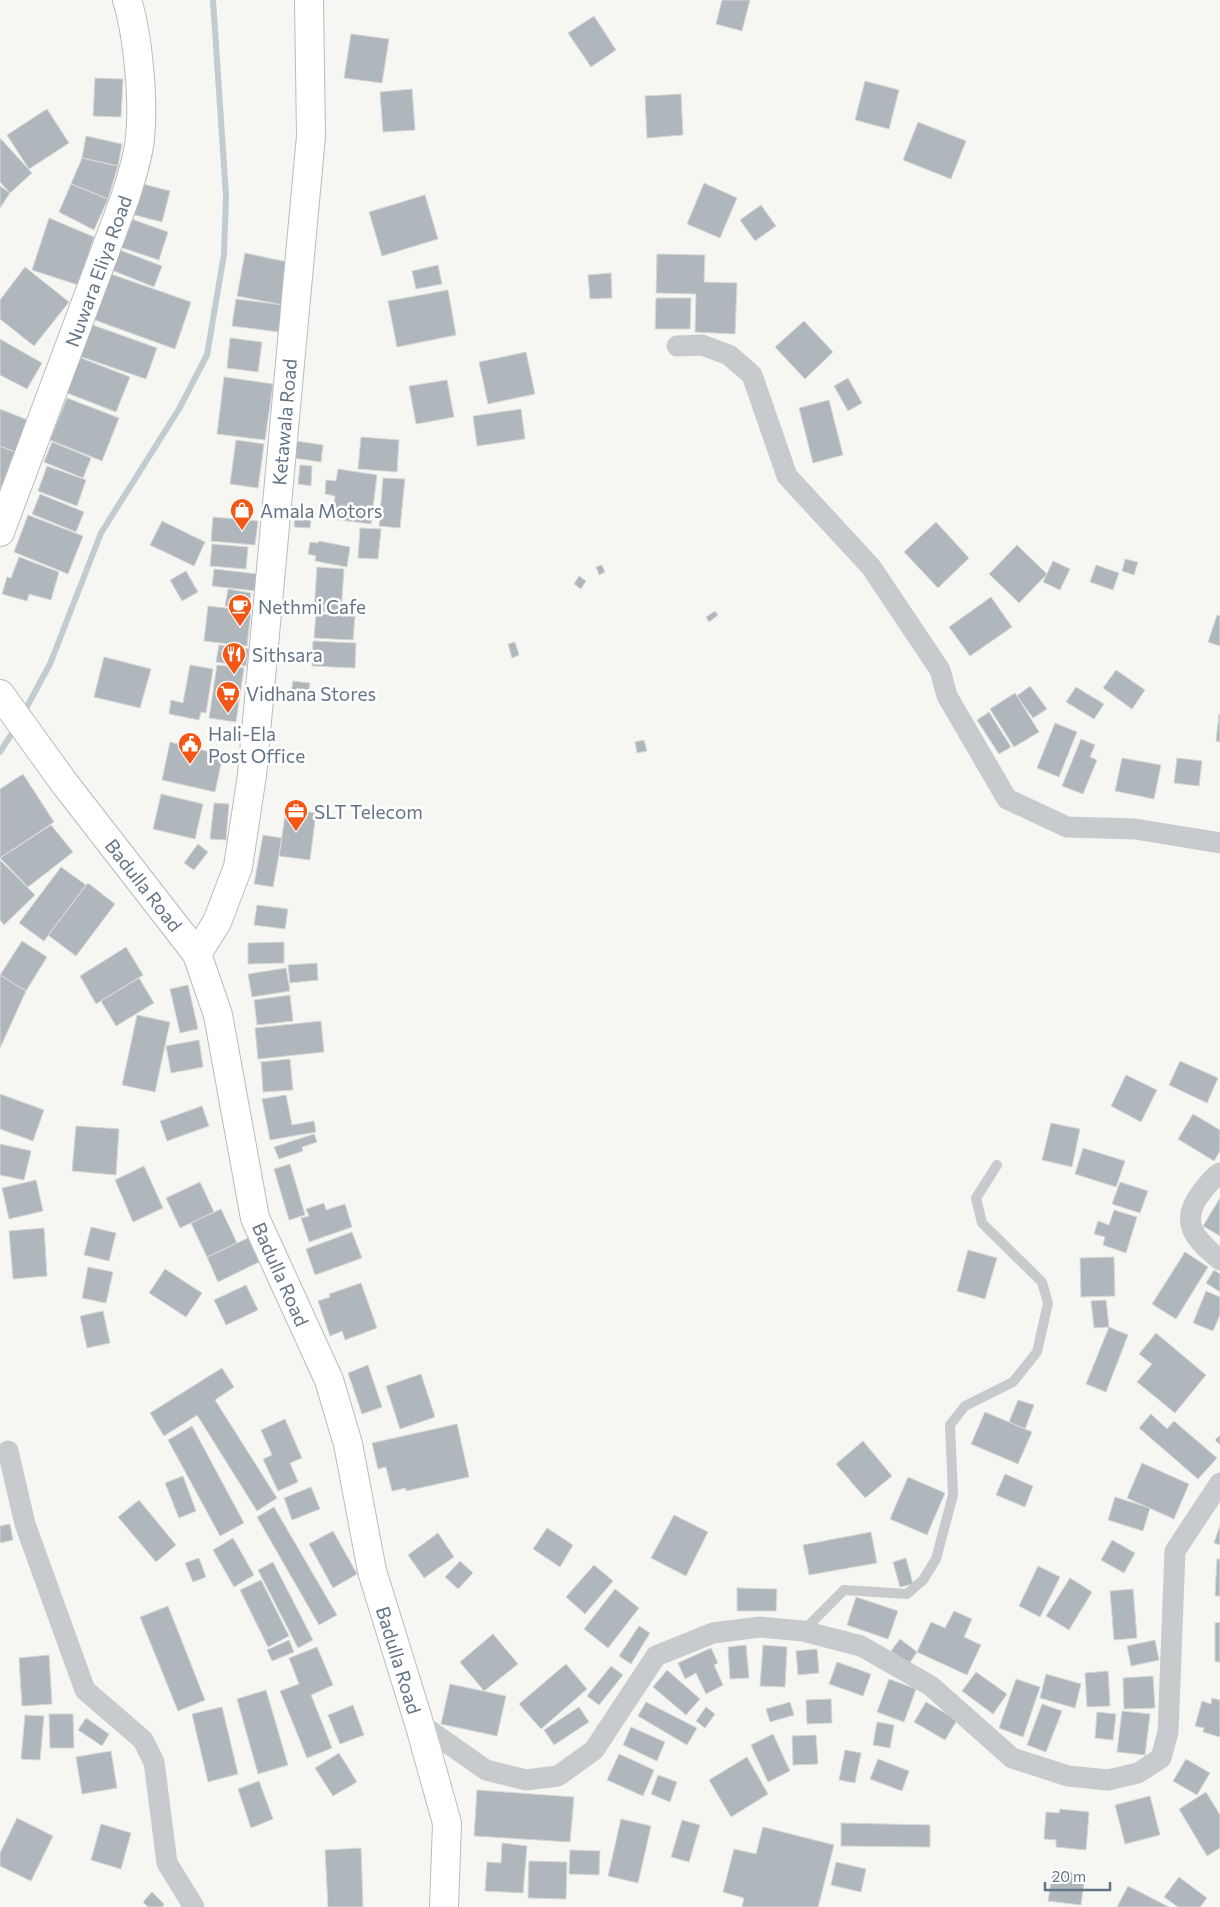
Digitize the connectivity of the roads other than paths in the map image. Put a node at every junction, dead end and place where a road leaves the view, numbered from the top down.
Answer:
1 (127, 0) edge
2 (309, 0) edge
3 (677, 346) dead end
4 (0, 532) edge
5 (0, 694) edge
6 (1220, 843) edge
7 (197, 954) junction
8 (996, 1165) dead end
9 (1220, 1173) edge
10 (1220, 1260) edge
11 (8, 1451) dead end
12 (1220, 1483) edge
13 (803, 1631) junction
14 (419, 1723) junction
15 (194, 1907) edge
16 (444, 1907) edge

1 - 4 main road, Nuwara Eliya Road
2 - 7 main road, Ketawala Road
3 - 6 street
5 - 7 main road, Badulla Road
7 - 14 main road, Badulla Road
8 - 13 lane
9 - 10 street
11 - 15 street
12 - 13 street
13 - 14 street
14 - 16 main road, Badulla Road

